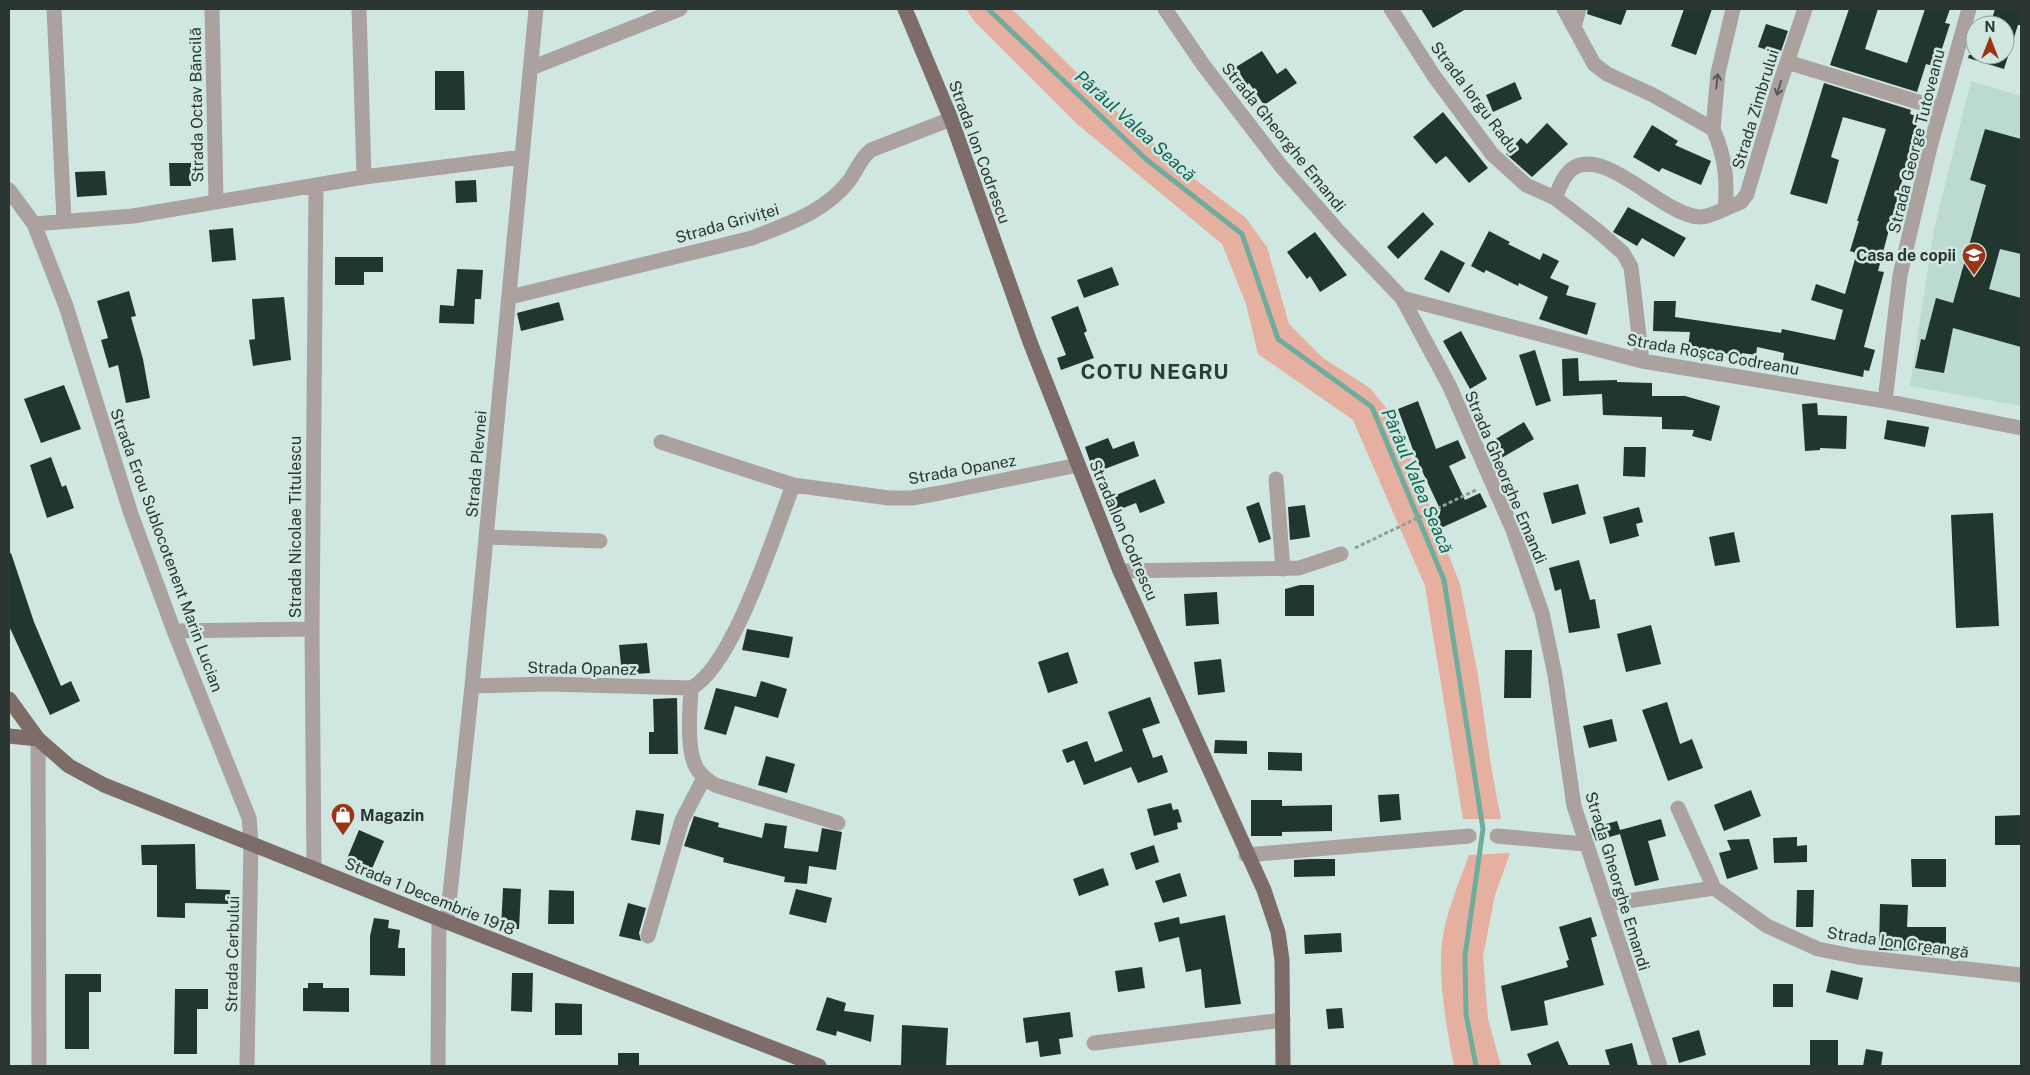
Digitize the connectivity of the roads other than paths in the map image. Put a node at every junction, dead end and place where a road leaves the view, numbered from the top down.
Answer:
1 (54, 9) edge
2 (212, 9) edge
3 (359, 9) edge
4 (536, 9) edge
5 (680, 9) edge
6 (905, 9) edge
7 (1165, 9) edge
8 (1391, 9) edge
9 (1564, 9) edge
10 (1579, 9) edge
11 (1733, 9) edge
12 (1805, 9) edge
13 (1969, 9) edge
14 (1574, 27) junction
15 (1787, 62) junction
16 (531, 68) junction
17 (1941, 109) junction
18 (951, 119) junction
19 (1713, 130) junction
20 (522, 157) junction
21 (364, 177) junction
22 (316, 186) junction
23 (9, 190) edge
24 (1555, 198) junction
25 (216, 201) junction
26 (1725, 209) junction
27 (64, 221) junction
28 (34, 224) junction
29 (510, 297) junction
30 (1402, 298) junction
31 (1642, 361) junction
32 (1885, 401) junction
33 (2021, 428) edge
34 (661, 442) dead end
35 (1078, 465) junction
36 (1276, 479) dead end
37 (793, 486) junction
38 (486, 537) junction
39 (600, 541) dead end
40 (1340, 554) road end
41 (1283, 569) junction
42 (1120, 571) junction
43 (312, 629) junction
44 (174, 631) junction
45 (472, 686) junction
46 (691, 688) junction
47 (9, 699) edge
48 (9, 736) edge
49 (38, 739) junction
50 (704, 778) junction
51 (1678, 808) dead end
52 (838, 823) dead end
53 (1469, 836) dead end
54 (1497, 836) dead end
55 (252, 842) junction
56 (1586, 844) junction
57 (1246, 855) junction
58 (314, 868) junction
59 (1714, 888) junction
60 (1608, 904) junction
61 (443, 921) junction
62 (648, 936) dead end
63 (2021, 975) edge
64 (1282, 1020) junction
65 (1094, 1043) dead end
66 (39, 1066) edge
67 (247, 1066) edge
68 (438, 1066) edge
69 (819, 1066) edge
70 (1283, 1066) edge
71 (1660, 1066) edge

1 - 27 street
2 - 25 street, Strada Octav Băncilă
3 - 21 street
4 - 16 street, Strada Plevnei
5 - 16 street
6 - 18 main road, Strada Ion Codrescu
7 - 30 street, Strada Gheorghe Emandi
8 - 24 street, Strada Iorgu Radu
9 - 14 street
10 - 14 street
19 -> 11 street
12 - 15 street, Strada Zimbrului
13 - 17 street, Strada George Tutoveanu
14 - 19 street
15 - 17 street
15 -> 26 street, Strada Zimbrului
16 - 20 street, Strada Plevnei
17 - 32 street, Strada George Tutoveanu
18 - 29 street, Strada Griviței
18 - 35 main road, Strada Ion Codrescu
19 - 26 street
20 - 21 street
20 - 29 street, Strada Plevnei
21 - 22 street
22 - 25 street
22 - 43 street, Strada Nicolae Titulescu
23 - 28 street, Strada Erou Sublocotenent Marin Lucian
24 - 26 street, Strada Zimbrului
24 - 31 street, Strada Iorgu Radu
25 - 27 street
27 - 28 street
28 - 44 street, Strada Erou Sublocotenent Marin Lucian
29 - 38 street, Strada Plevnei
30 - 31 street, Strada Roșca Codreanu
30 - 56 street, Strada Gheorghe Emandi
31 - 32 street, Strada Roșca Codreanu
32 - 33 street, Strada Roșca Codreanu
34 - 37 street, Strada Opanez
35 - 37 street, Strada Opanez
35 - 42 main road, Strada Ion Codrescu
36 - 41 street
37 - 46 street
38 - 39 street
38 - 45 street, Strada Plevnei
40 - 41 street
41 - 42 street
42 - 57 main road, Strada Ion Codrescu
43 - 44 street
43 - 58 street, Strada Nicolae Titulescu
44 - 55 street, Strada Erou Sublocotenent Marin Lucian
45 - 46 street, Strada Opanez
45 - 61 street, Strada Plevnei
46 - 50 street
47 - 49 main road, Strada 1 Decembrie 1918
48 - 49 main road
49 - 55 main road, Strada 1 Decembrie 1918
49 - 66 street
50 - 52 street
50 - 62 street
51 - 59 street
53 - 57 street
54 - 56 street
55 - 58 main road, Strada 1 Decembrie 1918
55 - 67 street, Strada Cerbului
56 - 60 street, Strada Gheorghe Emandi
57 - 64 main road, Strada Ion Codrescu
58 - 61 main road, Strada 1 Decembrie 1918
59 - 60 street
59 - 63 street, Strada Ion Creangă
60 - 71 street, Strada Gheorghe Emandi
61 - 68 street, Strada Plevnei
61 - 69 main road, Strada 1 Decembrie 1918
64 - 65 street
64 - 70 main road, Strada Ion Codrescu

